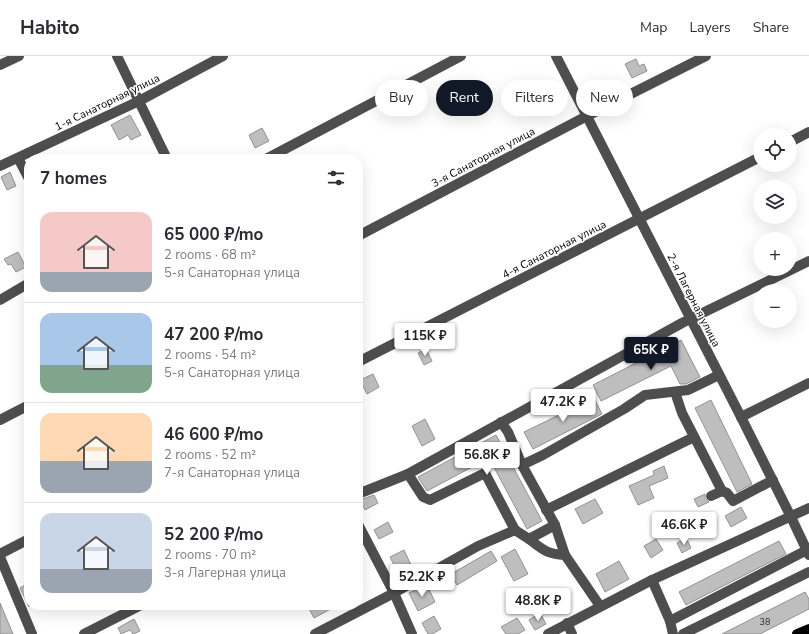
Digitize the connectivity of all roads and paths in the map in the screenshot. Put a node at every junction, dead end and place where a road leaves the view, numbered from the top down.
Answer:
1 (19, 56) edge
2 (117, 56) edge
3 (223, 56) edge
4 (461, 56) edge
5 (556, 56) edge
6 (706, 56) edge
7 (0, 66) edge
8 (633, 93) edge
9 (576, 95) edge
10 (139, 101) junction
11 (587, 116) joint
12 (809, 132) edge
13 (797, 138) edge
14 (26, 154) edge
15 (165, 154) edge
16 (275, 154) edge
17 (24, 155) edge
18 (18, 158) junction
19 (753, 161) edge
20 (0, 166) edge
21 (24, 169) edge
22 (640, 219) junction
23 (363, 233) edge
24 (809, 261) edge
25 (24, 286) edge
26 (0, 300) edge
27 (690, 319) junction
28 (363, 359) edge
29 (719, 375) junction
30 (809, 383) edge
31 (674, 392) junction
32 (24, 408) edge
33 (741, 417) junction
34 (0, 420) edge
35 (502, 422) junction
36 (694, 437) junction
37 (522, 465) junction
38 (408, 474) junction
39 (773, 480) junction
40 (722, 491) junction
41 (363, 492) edge
42 (711, 496) dead end
43 (809, 508) edge
44 (546, 510) junction
45 (792, 517) junction
46 (554, 525) junction
47 (515, 530) junction
48 (363, 534) edge
49 (529, 539) junction
50 (24, 542) edge
51 (808, 553) edge
52 (0, 554) edge
53 (565, 555) junction
54 (0, 557) edge
55 (809, 572) edge
56 (652, 580) junction
57 (394, 593) junction
58 (600, 606) junction
59 (363, 609) edge
60 (131, 610) edge
61 (361, 610) edge
62 (670, 621) junction
63 (567, 623) junction
64 (809, 629) edge
65 (32, 634) edge
66 (84, 634) edge
67 (315, 634) edge
68 (412, 634) edge
69 (548, 634) edge
70 (572, 634) edge
71 (673, 634) edge
72 (683, 634) edge
73 (798, 634) edge

1 - 7 street
2 - 10 street
3 - 10 street, 1-я Санаторная улица
4 - 16 street
5 - 9 street, 2-я Лагерная улица
6 - 8 street, 3-я Санаторная улица
10 - 14 street, 1-я Санаторная улица
10 - 15 street
11 - 22 street, 2-я Лагерная улица
11 - 23 street, 3-я Санаторная улица
12 - 13 street
17 - 18 street, 1-я Санаторная улица
18 - 20 street, 1-я Санаторная улица
18 - 21 street
19 - 22 street, 4-я Санаторная улица
22 - 27 street, 2-я Лагерная улица
22 - 28 street, 4-я Санаторная улица
24 - 27 street
25 - 26 street
27 - 29 street, 2-я Лагерная улица
27 - 35 street
29 - 31 street
29 - 33 street, 2-я Лагерная улица
30 - 33 street
31 - 36 street
31 - 37 street
32 - 34 street
33 - 39 street, 2-я Лагерная улица
35 - 37 street
35 - 38 street
36 - 40 street
36 - 44 street
37 - 44 street
38 - 41 street
38 - 47 street
39 - 40 street
39 - 45 street, 2-я Лагерная улица
40 - 42 street
43 - 45 street
44 - 46 street
45 - 51 street, 2-я Лагерная улица
45 - 56 street
46 - 49 street
46 - 53 street
47 - 49 street
47 - 57 street
48 - 57 street
49 - 53 street
50 - 52 street
51 - 62 street
53 - 58 street
54 - 65 street
55 - 72 street
56 - 58 street
56 - 62 street
57 - 59 street
57 - 68 street
58 - 63 street
60 - 66 street
61 - 67 street
62 - 71 street
63 - 69 street
63 - 70 street
64 - 73 main road

